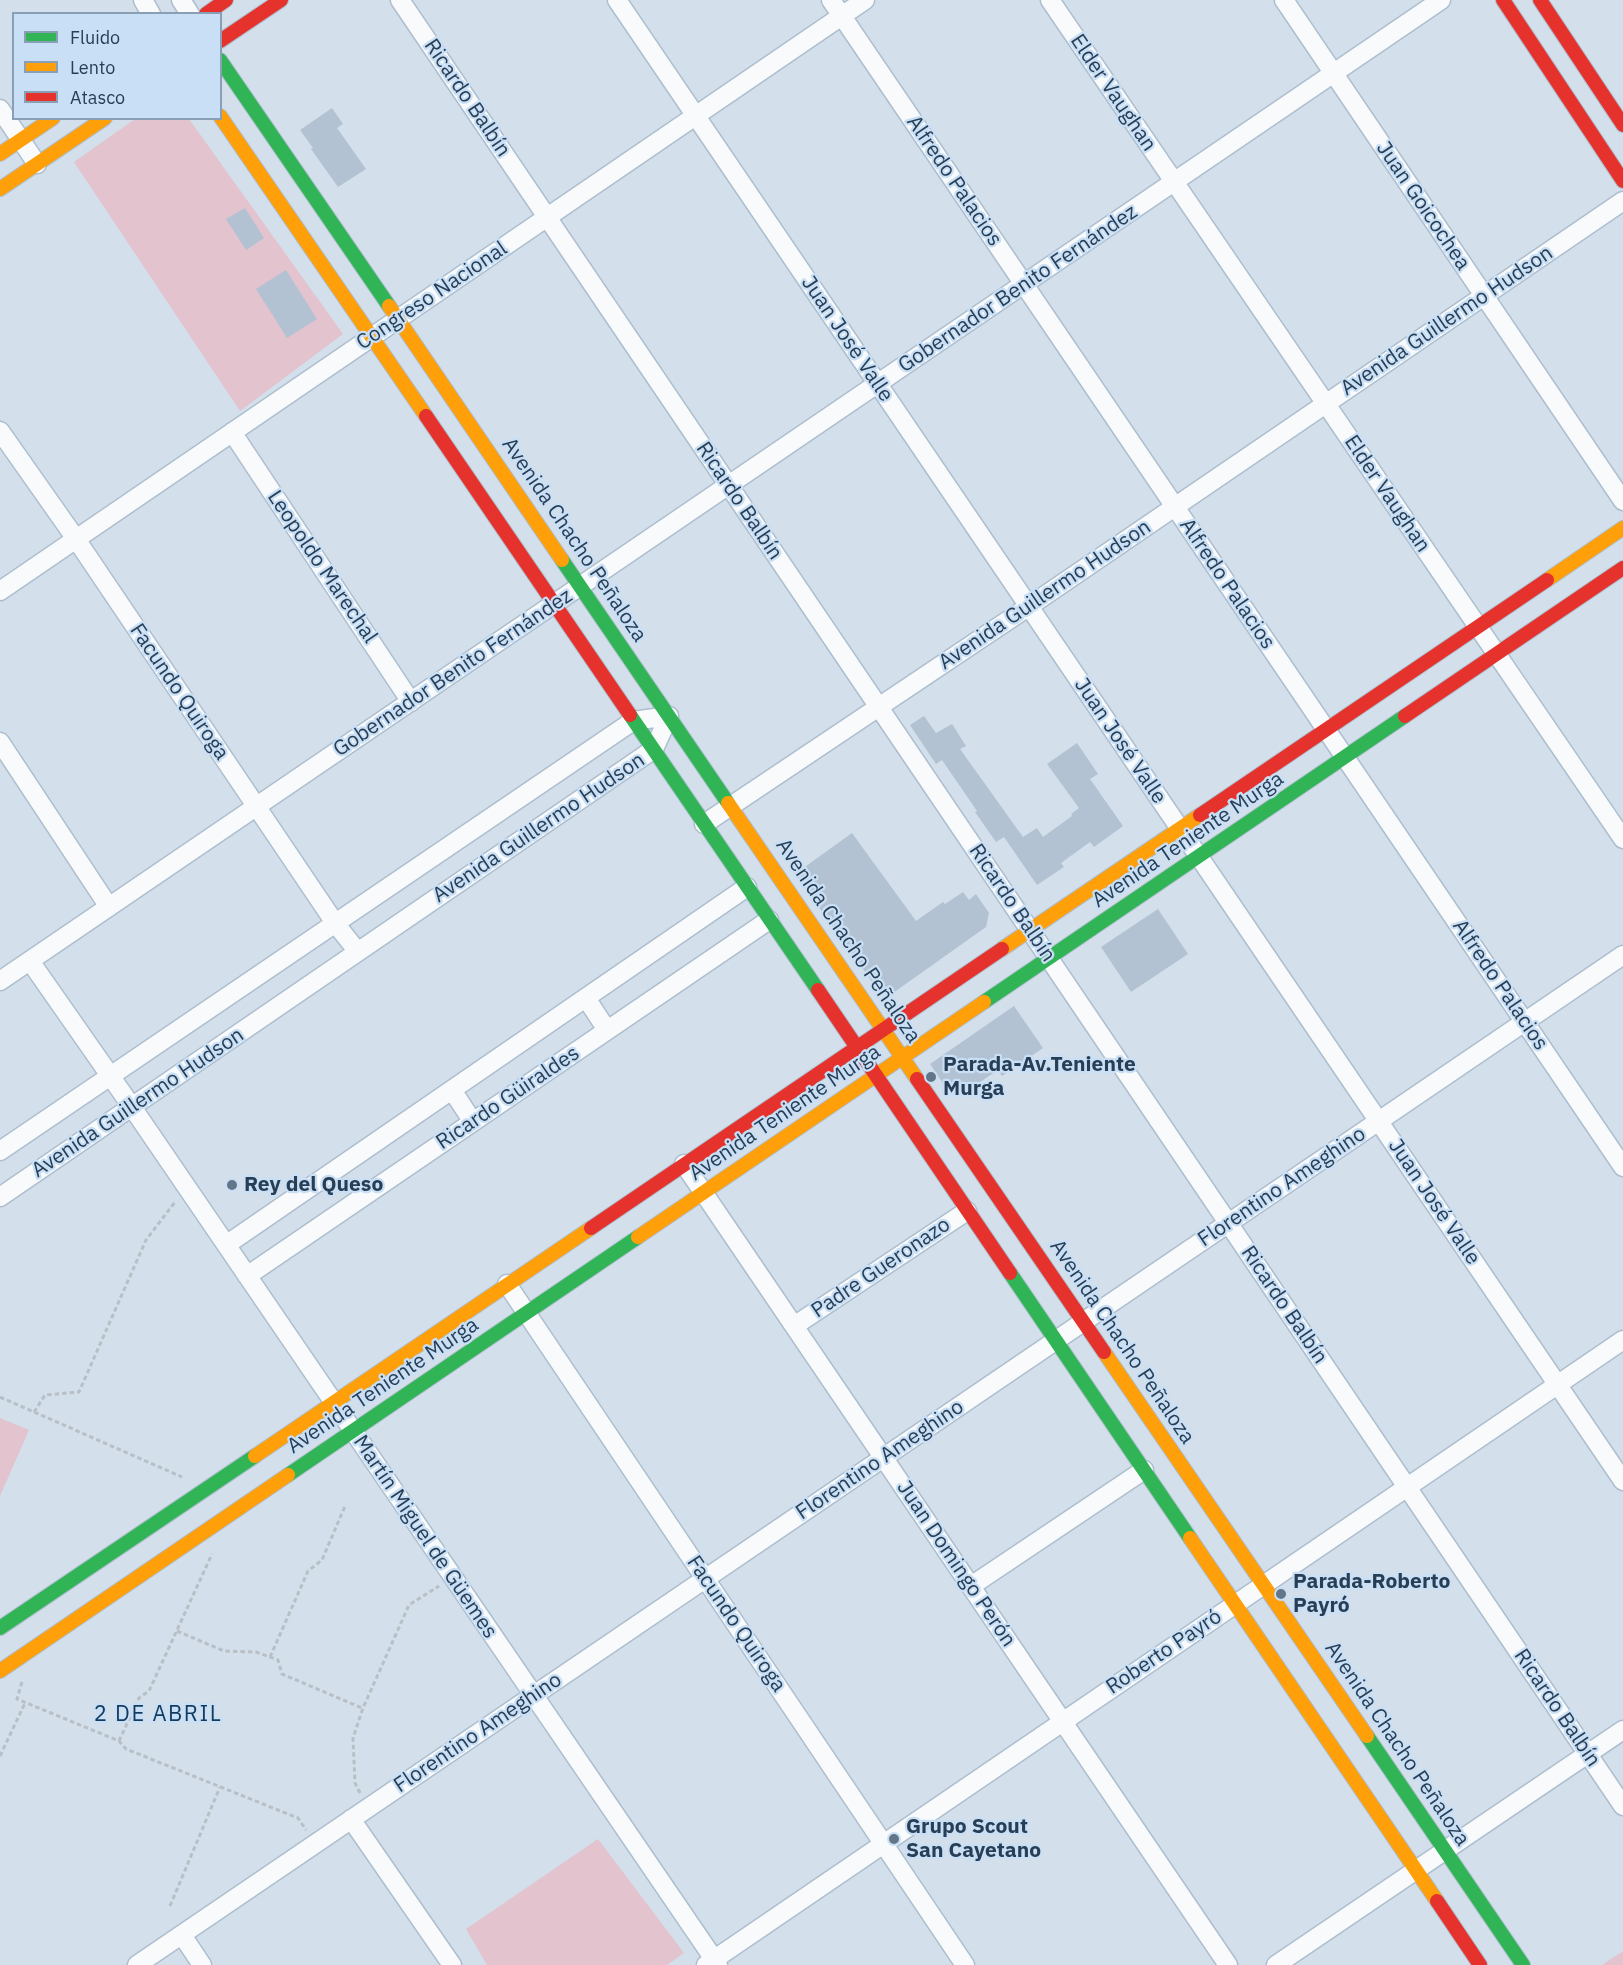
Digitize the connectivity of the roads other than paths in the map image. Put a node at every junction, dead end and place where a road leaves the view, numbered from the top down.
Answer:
1 (226, 0) edge
2 (281, 0) edge
3 (400, 0) edge
4 (617, 0) edge
5 (831, 0) edge
6 (865, 0) edge
7 (1050, 0) edge
8 (1284, 0) edge
9 (1441, 0) edge
10 (1503, 0) edge
11 (1540, 0) edge
12 (209, 12) edge
13 (842, 16) junction
14 (222, 40) edge
15 (222, 63) edge
16 (1334, 74) junction
17 (0, 109) edge
18 (696, 115) junction
19 (222, 119) edge
20 (50, 120) edge
21 (102, 120) edge
22 (1623, 125) edge
23 (21, 140) junction
24 (0, 154) edge
25 (37, 164) junction
26 (1623, 181) edge
27 (1174, 182) junction
28 (0, 189) edge
29 (1623, 201) edge
30 (547, 217) junction
31 (1024, 285) junction
32 (1484, 296) junction
33 (398, 319) junction
34 (371, 337) junction
35 (878, 384) junction
36 (1325, 405) junction
37 (0, 431) edge
38 (232, 432) junction
39 (729, 485) junction
40 (1623, 501) edge
41 (1175, 507) junction
42 (1623, 528) edge
43 (76, 539) junction
44 (1623, 568) edge
45 (580, 586) junction
46 (0, 591) edge
47 (554, 605) junction
48 (1028, 607) junction
49 (1478, 627) junction
50 (1496, 654) junction
51 (411, 702) junction
52 (878, 707) junction
53 (669, 716) junction
54 (633, 721) junction
55 (1326, 729) junction
56 (0, 742) edge
57 (654, 749) junction
58 (1346, 758) junction
59 (730, 806) junction
60 (256, 807) junction
61 (704, 824) junction
62 (1179, 828) junction
63 (1623, 839) edge
64 (1199, 858) junction
65 (747, 888) junction
66 (109, 907) junction
67 (769, 920) junction
68 (335, 923) junction
69 (1030, 929) junction
70 (358, 952) junction
71 (1623, 955) edge
72 (1050, 959) junction
73 (30, 961) junction
74 (0, 981) edge
75 (586, 998) junction
76 (1525, 1022) junction
77 (883, 1029) junction
78 (607, 1030) junction
79 (855, 1047) junction
80 (903, 1058) junction
81 (110, 1077) junction
82 (876, 1077) junction
83 (452, 1090) junction
84 (132, 1107) junction
85 (1378, 1121) junction
86 (473, 1122) junction
87 (0, 1151) edge
88 (684, 1164) junction
89 (1623, 1167) edge
90 (704, 1193) junction
91 (0, 1197) edge
92 (967, 1211) junction
93 (1228, 1223) junction
94 (226, 1245) junction
95 (247, 1276) junction
96 (507, 1284) junction
97 (527, 1314) junction
98 (1083, 1322) junction
99 (794, 1326) junction
100 (1055, 1340) junction
101 (1623, 1340) edge
102 (1557, 1384) junction
103 (333, 1402) junction
104 (353, 1431) junction
105 (884, 1457) junction
106 (1144, 1470) junction
107 (1623, 1481) edge
108 (1407, 1487) junction
109 (706, 1578) junction
110 (1263, 1585) junction
111 (971, 1586) junction
112 (1235, 1604) junction
113 (0, 1628) edge
114 (0, 1671) edge
115 (534, 1695) junction
116 (1063, 1721) junction
117 (1623, 1730) edge
118 (1588, 1754) junction
119 (1623, 1806) edge
120 (351, 1819) junction
121 (884, 1844) junction
122 (1444, 1851) junction
123 (1416, 1870) junction
124 (182, 1935) junction
125 (712, 1963) edge
126 (138, 1965) edge
127 (202, 1965) edge
128 (452, 1965) edge
129 (965, 1965) edge
130 (1228, 1965) edge
131 (1276, 1965) edge
132 (1480, 1965) edge
133 (1522, 1965) edge

1 - 12 main road
2 - 14 main road
3 - 30 street, Ricardo Balbín
4 - 18 street, Juan José Valle
5 - 13 street, Alfredo Palacios
6 - 13 street, Congreso Nacional
7 - 27 street, Elder Vaughan
8 - 16 street, Juan Goicochea
9 - 16 street, Gobernador Benito Fernández
10 - 26 main road
11 - 22 main road
13 - 18 street, Congreso Nacional
13 - 31 street, Alfredo Palacios
15 - 33 main road, Avenida Chacho Peñaloza
16 - 27 street, Gobernador Benito Fernández
16 - 32 street, Juan Goicochea
17 - 23 street
18 - 30 street, Congreso Nacional
18 - 35 street, Juan José Valle
19 - 34 main road
20 - 23 main road
21 - 25 main road
23 - 24 main road
23 - 25 street
25 - 28 main road
27 - 31 street, Gobernador Benito Fernández
27 - 36 street, Elder Vaughan
29 - 32 street, Avenida Guillermo Hudson
30 - 33 street, Congreso Nacional
30 - 39 street, Ricardo Balbín
31 - 35 street, Gobernador Benito Fernández
31 - 41 street, Alfredo Palacios
32 - 36 street, Avenida Guillermo Hudson
32 - 40 street, Juan Goicochea
33 - 34 street, Congreso Nacional
33 - 45 main road, Avenida Chacho Peñaloza
34 - 38 street, Congreso Nacional
34 - 47 main road
35 - 39 street, Gobernador Benito Fernández
35 - 48 street, Juan José Valle
36 - 41 street, Avenida Guillermo Hudson
36 - 49 street, Elder Vaughan
37 - 43 street, Facundo Quiroga
38 - 43 street, Congreso Nacional
38 - 51 street, Leopoldo Marechal
39 - 45 street, Gobernador Benito Fernández
39 - 52 street, Ricardo Balbín
41 - 48 street, Avenida Guillermo Hudson
41 - 55 street, Alfredo Palacios
42 - 49 main road, Avenida Teniente Murga
43 - 46 street, Congreso Nacional
43 - 60 street, Facundo Quiroga
44 - 50 main road, Avenida Teniente Murga
45 - 47 street, Gobernador Benito Fernández
45 - 53 main road, Avenida Chacho Peñaloza
47 - 51 street, Gobernador Benito Fernández
47 - 54 main road
48 - 52 street, Avenida Guillermo Hudson
48 - 62 street, Juan José Valle
49 - 50 street, Elder Vaughan
49 - 55 main road, Avenida Teniente Murga
50 - 58 main road, Avenida Teniente Murga
50 - 63 street, Elder Vaughan
51 - 60 street, Gobernador Benito Fernández
52 - 59 street, Avenida Guillermo Hudson
52 - 69 street, Ricardo Balbín
53 - 54 street, Avenida Guillermo Hudson
53 - 57 street, Avenida Guillermo Hudson
53 - 59 main road, Avenida Chacho Peñaloza
54 - 57 main road
54 - 68 street, Avenida Guillermo Hudson
55 - 58 street, Alfredo Palacios
55 - 62 main road, Avenida Teniente Murga
56 - 66 street
57 - 61 main road
57 - 70 street, Avenida Guillermo Hudson
58 - 64 main road, Avenida Teniente Murga
58 - 76 street, Alfredo Palacios
59 - 61 street, Avenida Guillermo Hudson
59 - 77 main road, Avenida Chacho Peñaloza
60 - 66 street, Gobernador Benito Fernández
60 - 68 street, Facundo Quiroga
61 - 65 main road
62 - 64 street, Juan José Valle
62 - 69 main road, Avenida Teniente Murga
64 - 72 main road, Avenida Teniente Murga
64 - 85 street, Juan José Valle
65 - 67 main road
65 - 75 street, Ricardo Güiraldes
66 - 73 street, Gobernador Benito Fernández
67 - 78 street, Ricardo Güiraldes
67 - 79 main road
68 - 70 street, Facundo Quiroga
68 - 81 street, Avenida Guillermo Hudson
69 - 72 street, Ricardo Balbín
69 - 77 main road, Avenida Teniente Murga
70 - 84 street, Avenida Guillermo Hudson
71 - 76 street, Florentino Ameghino
72 - 80 main road, Avenida Teniente Murga
72 - 93 street, Ricardo Balbín
73 - 74 street, Gobernador Benito Fernández
73 - 81 street, Martín Miguel de Güemes
75 - 78 street
75 - 83 street, Ricardo Güiraldes
76 - 85 street, Florentino Ameghino
76 - 89 street, Alfredo Palacios
77 - 79 main road, Avenida Teniente Murga
77 - 80 main road, Avenida Chacho Peñaloza
78 - 86 street, Ricardo Güiraldes
79 - 82 main road
79 - 88 main road, Avenida Teniente Murga
80 - 82 main road, Avenida Teniente Murga
80 - 98 main road, Avenida Chacho Peñaloza
81 - 84 street, Martín Miguel de Güemes
81 - 87 street, Avenida Guillermo Hudson
82 - 90 main road, Avenida Teniente Murga
82 - 92 main road
83 - 86 street
83 - 94 street, Ricardo Güiraldes
84 - 91 street, Avenida Guillermo Hudson
84 - 94 street, Martín Miguel de Güemes
85 - 93 street, Florentino Ameghino
85 - 102 street, Juan José Valle
86 - 95 street, Ricardo Güiraldes
88 - 90 street, Juan Domingo Perón
88 - 96 main road, Avenida Teniente Murga
90 - 97 main road, Avenida Teniente Murga
90 - 99 street, Juan Domingo Perón
92 - 99 street, Padre Gueronazo
92 - 100 main road
93 - 98 street, Florentino Ameghino
93 - 108 street, Ricardo Balbín
94 - 95 street, Martín Miguel de Güemes
95 - 103 street, Martín Miguel de Güemes
96 - 97 street, Facundo Quiroga
96 - 103 main road, Avenida Teniente Murga
97 - 104 main road, Avenida Teniente Murga
97 - 109 street, Facundo Quiroga
98 - 100 street, Florentino Ameghino
98 - 110 main road, Avenida Chacho Peñaloza
99 - 105 street, Juan Domingo Perón
100 - 105 street, Florentino Ameghino
100 - 106 main road
101 - 102 street, Roberto Payró
102 - 107 street, Juan José Valle
102 - 108 street, Roberto Payró
103 - 104 street, Martín Miguel de Güemes
103 - 113 main road, Avenida Teniente Murga
104 - 114 main road, Avenida Teniente Murga
104 - 115 street, Martín Miguel de Güemes
105 - 109 street, Florentino Ameghino
105 - 111 street, Juan Domingo Perón
106 - 111 street
106 - 112 main road
108 - 110 street, Roberto Payró
108 - 118 street, Ricardo Balbín
109 - 115 street, Florentino Ameghino
109 - 121 street, Facundo Quiroga
110 - 112 street, Roberto Payró
110 - 122 main road, Avenida Chacho Peñaloza
111 - 116 street, Juan Domingo Perón
112 - 116 street, Roberto Payró
112 - 123 main road
115 - 120 street, Florentino Ameghino
115 - 125 street, Martín Miguel de Güemes
116 - 121 street, Roberto Payró
116 - 130 street, Juan Domingo Perón
117 - 118 street
118 - 119 street, Ricardo Balbín
118 - 122 street
120 - 124 street, Florentino Ameghino
120 - 128 street
121 - 125 street, Roberto Payró
121 - 129 street, Facundo Quiroga
122 - 123 street
122 - 133 main road, Avenida Chacho Peñaloza
123 - 131 street
123 - 132 main road
124 - 126 street, Florentino Ameghino
124 - 127 street

